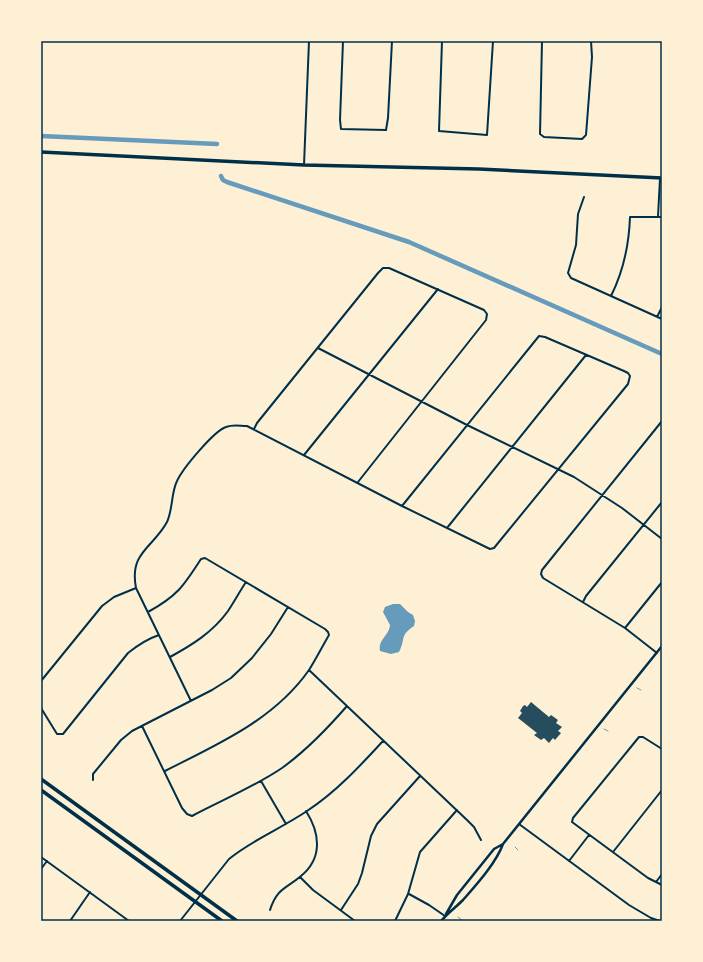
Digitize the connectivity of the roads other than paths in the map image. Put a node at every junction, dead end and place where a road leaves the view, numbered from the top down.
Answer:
1 (310, 41) edge
2 (343, 41) edge
3 (392, 41) edge
4 (442, 41) edge
5 (492, 41) edge
6 (542, 41) edge
7 (591, 41) edge
8 (41, 152) edge
9 (304, 165) junction
10 (661, 178) edge
11 (584, 197) dead end
12 (658, 217) junction
13 (662, 217) edge
14 (438, 289) junction
15 (611, 296) junction
16 (662, 307) edge
17 (657, 317) junction
18 (662, 319) edge
19 (318, 348) junction
20 (586, 355) junction
21 (369, 374) junction
22 (421, 401) junction
23 (662, 420) edge
24 (467, 424) junction
25 (254, 429) junction
26 (513, 447) junction
27 (304, 456) junction
28 (560, 469) junction
29 (357, 482) junction
30 (602, 495) junction
31 (662, 502) edge
32 (402, 506) junction
33 (644, 524) junction
34 (447, 528) junction
35 (662, 539) edge
36 (246, 582) junction
37 (662, 582) edge
38 (136, 588) junction
39 (583, 602) junction
40 (288, 606) junction
41 (148, 612) junction
42 (625, 628) junction
43 (159, 635) junction
44 (662, 646) edge
45 (657, 653) junction
46 (170, 658) junction
47 (309, 670) junction
48 (41, 680) edge
49 (191, 701) junction
50 (347, 706) junction
51 (41, 708) edge
52 (142, 726) junction
53 (383, 741) junction
54 (662, 749) edge
55 (165, 771) junction
56 (420, 776) junction
57 (41, 779) edge
58 (93, 780) dead end
59 (260, 781) junction
60 (41, 790) edge
61 (662, 790) edge
62 (457, 810) junction
63 (306, 811) junction
64 (286, 824) junction
65 (519, 824) junction
66 (589, 835) junction
67 (481, 840) dead end
68 (503, 844) junction
69 (613, 852) junction
70 (41, 857) edge
71 (47, 861) junction
72 (569, 861) junction
73 (41, 869) edge
74 (662, 874) edge
75 (300, 877) junction
76 (656, 882) junction
77 (662, 885) edge
78 (90, 892) junction
79 (408, 894) junction
80 (201, 895) junction
81 (196, 902) junction
82 (270, 910) dead end
83 (341, 910) junction
84 (445, 916) junction
85 (70, 921) edge
86 (129, 921) edge
87 (180, 921) edge
88 (222, 921) edge
89 (237, 921) edge
90 (355, 921) edge
91 (395, 921) edge
92 (441, 921) edge
93 (660, 921) edge

1 - 9 street
2 - 3 street
4 - 5 street
6 - 7 street
8 - 9 main road
9 - 10 main road
10 - 12 street
11 - 15 street
12 - 13 street
12 - 15 street
14 - 19 street
14 - 21 street
14 - 22 street
15 - 17 street
16 - 17 street
17 - 18 street
19 - 21 street
19 - 25 street
20 - 24 street
20 - 26 street
20 - 28 street
21 - 22 street
21 - 27 street
22 - 24 street
22 - 29 street
23 - 30 street
24 - 26 street
24 - 32 street
25 - 27 street
25 - 38 street
26 - 28 street
26 - 34 street
27 - 29 street
28 - 30 street
28 - 34 street
29 - 32 street
30 - 33 street
30 - 39 street
31 - 33 street
32 - 34 street
33 - 35 street
33 - 39 street
36 - 40 street
36 - 41 street
36 - 46 street
37 - 42 street
38 - 41 street
38 - 48 street
39 - 42 street
40 - 47 street
40 - 49 street
41 - 43 street
42 - 45 street
43 - 46 street
43 - 51 street
44 - 45 street
45 - 65 street
46 - 49 street
47 - 50 street
47 - 55 street
49 - 52 street
50 - 53 street
50 - 59 street
52 - 55 street
52 - 58 street
53 - 56 street
53 - 63 street
54 - 66 street
55 - 59 street
56 - 62 street
56 - 83 street
57 - 80 main road
59 - 64 street
60 - 81 main road
61 - 69 street
62 - 67 street
62 - 79 street
63 - 64 street
63 - 75 street
64 - 80 street
65 - 68 street
65 - 72 street
66 - 69 street
66 - 72 street
68 - 84 street
68 - 84 street
69 - 76 street
70 - 71 street
71 - 73 street
71 - 78 street
72 - 93 street
74 - 76 street
75 - 82 street
75 - 83 street
76 - 77 street
78 - 85 street
78 - 86 street
79 - 84 street
79 - 91 street
80 - 81 street
80 - 89 main road
81 - 87 street
81 - 88 main road
83 - 90 street
84 - 92 street

